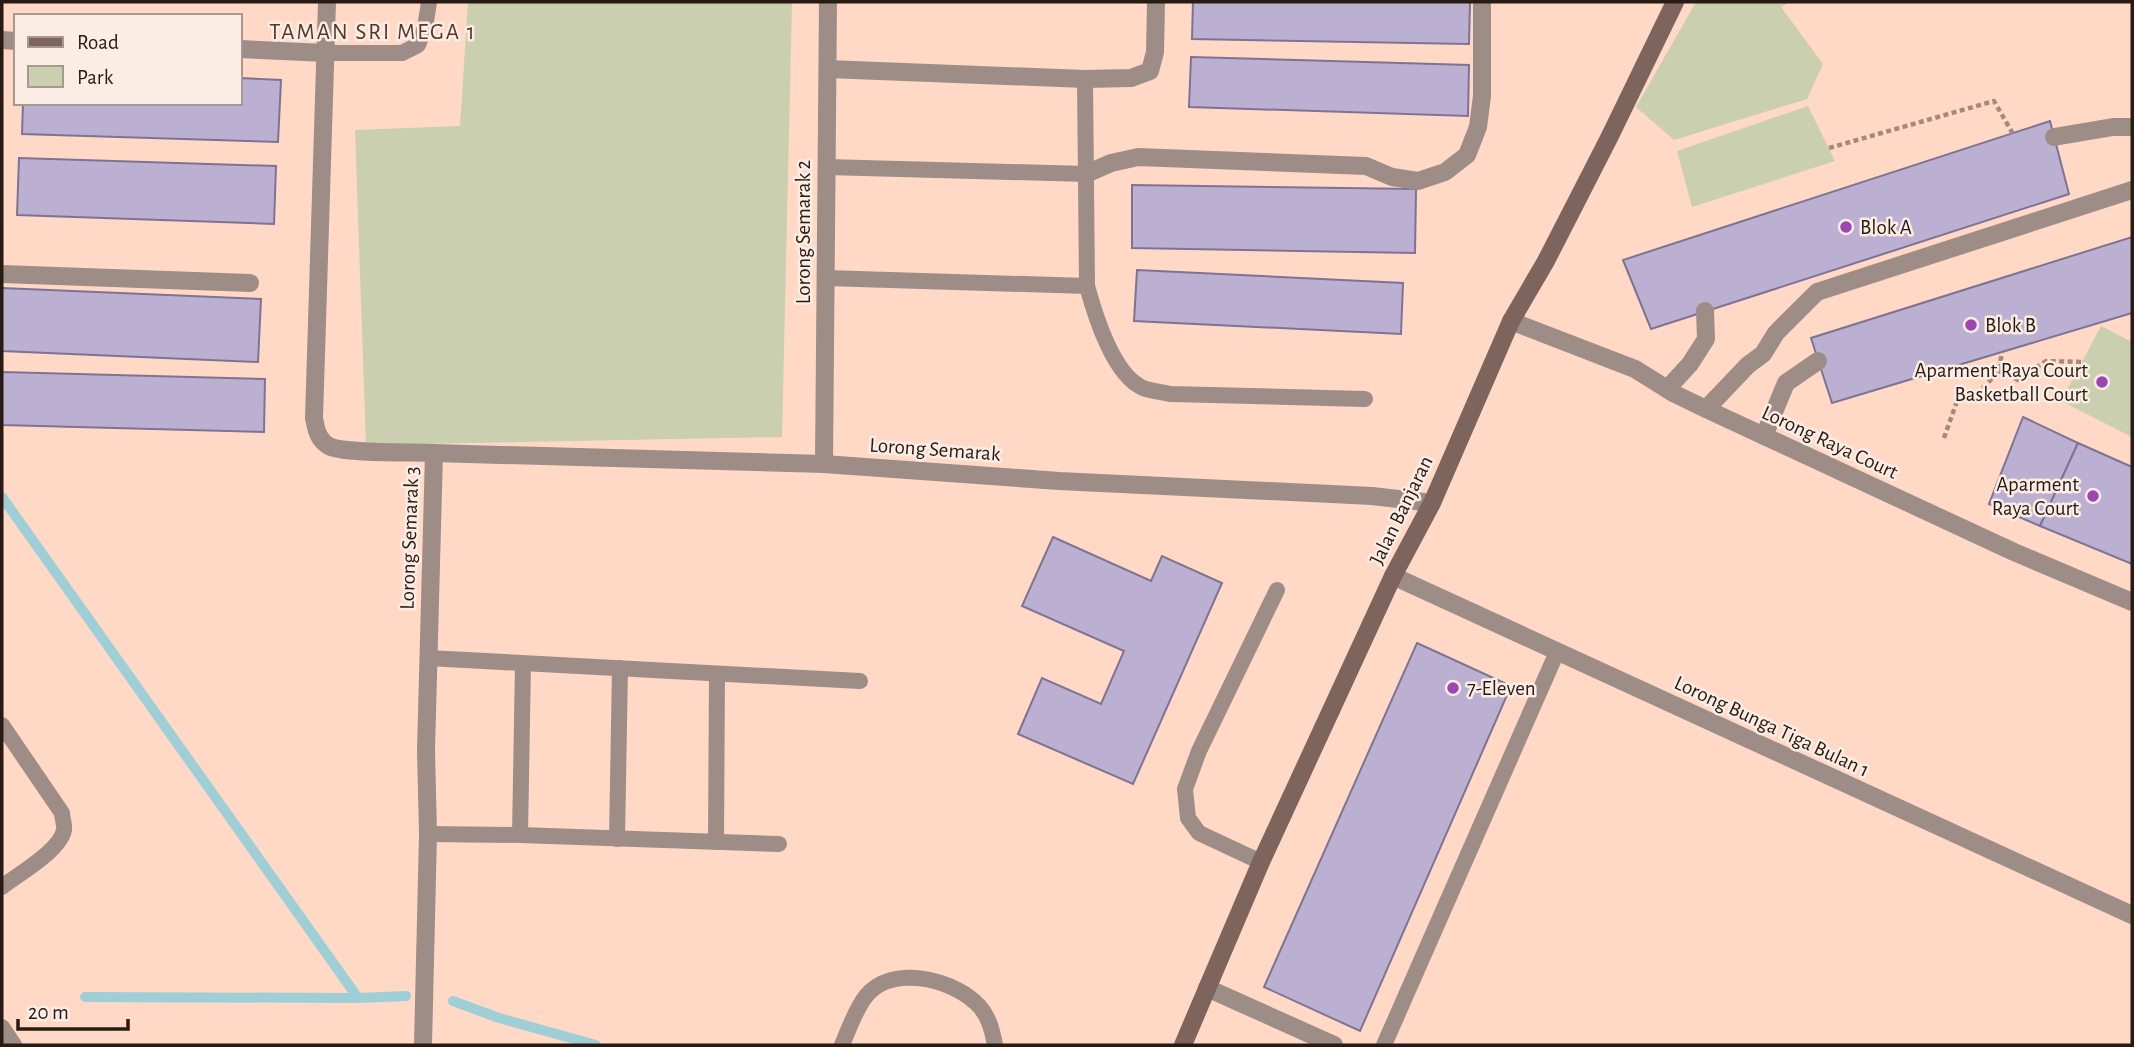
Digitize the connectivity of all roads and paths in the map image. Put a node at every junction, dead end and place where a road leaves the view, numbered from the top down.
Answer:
1 (327, 2) edge
2 (429, 2) edge
3 (828, 2) edge
4 (1156, 2) edge
5 (1482, 2) edge
6 (1675, 2) edge
7 (242, 49) edge
8 (326, 53) junction
9 (828, 69) junction
10 (1085, 79) junction
11 (2132, 127) edge
12 (2013, 134) dead end
13 (2054, 137) dead end
14 (1829, 148) dead end
15 (827, 167) junction
16 (1086, 174) junction
17 (2132, 190) edge
18 (2, 274) edge
19 (826, 278) junction
20 (250, 283) dead end
21 (1087, 286) junction
22 (1705, 311) dead end
23 (1511, 321) junction
24 (2002, 352) dead end
25 (1818, 360) dead end
26 (2081, 362) dead end
27 (1999, 371) junction
28 (1667, 389) junction
29 (1365, 398) dead end
30 (1706, 409) junction
31 (1764, 436) junction
32 (1944, 438) dead end
33 (434, 453) junction
34 (824, 464) junction
35 (1432, 503) junction
36 (1393, 576) junction
37 (1277, 590) dead end
38 (2132, 602) edge
39 (1557, 652) junction
40 (428, 658) junction
41 (523, 663) junction
42 (620, 668) junction
43 (717, 674) junction
44 (860, 681) dead end
45 (2, 725) edge
46 (428, 834) junction
47 (520, 835) junction
48 (617, 839) junction
49 (716, 842) junction
50 (779, 844) dead end
51 (1261, 862) junction
52 (2, 887) edge
53 (2132, 915) edge
54 (1207, 988) junction
55 (2, 1027) edge
56 (15, 1045) edge
57 (423, 1045) edge
58 (842, 1045) edge
59 (995, 1045) edge
60 (1182, 1045) edge
61 (1334, 1045) edge
62 (1384, 1045) edge

1 - 8 street
2 - 8 lane
3 - 9 street, Lorong Semarak 2
4 - 10 street
5 - 16 street
6 - 23 street, Jalan Banjaran
7 - 8 street
8 - 33 street, Lorong Semarak 3
9 - 10 street
9 - 15 street, Lorong Semarak 2
10 - 16 lane
11 - 13 street
12 - 14 path
15 - 16 lane
15 - 19 street, Lorong Semarak 2
16 - 21 lane
17 - 30 street
18 - 20 street
19 - 21 lane
19 - 34 street, Lorong Semarak 2
21 - 29 lane
22 - 28 street
23 - 28 street, Lorong Raya Court
23 - 35 street, Jalan Banjaran
24 - 27 path
25 - 31 street
26 - 27 path
27 - 32 path
28 - 30 street, Lorong Raya Court
30 - 31 street, Lorong Raya Court
31 - 38 street, Lorong Raya Court
33 - 34 street, Lorong Semarak
33 - 40 street, Lorong Semarak 3
34 - 35 street, Lorong Semarak
35 - 36 street, Jalan Banjaran
36 - 39 street, Lorong Bunga Tiga Bulan 1
36 - 51 street, Jalan Banjaran
37 - 51 lane
39 - 53 street, Lorong Bunga Tiga Bulan 1
39 - 62 lane
40 - 41 lane
40 - 46 street, Lorong Semarak 3
41 - 42 lane
41 - 47 lane
42 - 43 lane
42 - 48 lane
43 - 44 lane
43 - 49 lane
45 - 52 lane
46 - 47 lane
46 - 57 street, Lorong Semarak 3
47 - 48 lane
48 - 49 lane
49 - 50 lane
51 - 54 street, Jalan Banjaran
54 - 60 street, Jalan Banjaran
54 - 61 street
55 - 56 lane
58 - 59 lane

